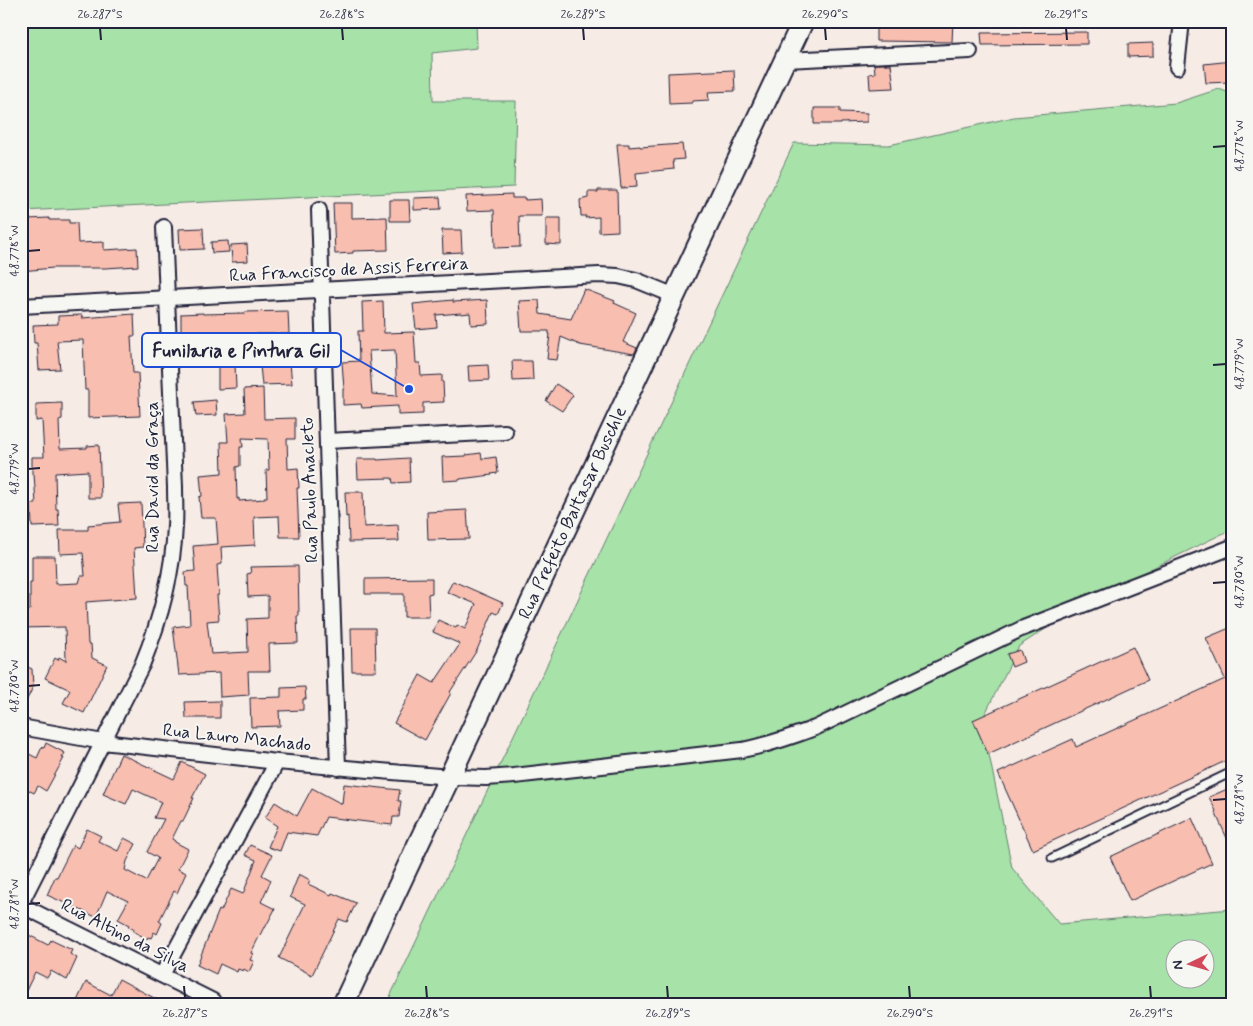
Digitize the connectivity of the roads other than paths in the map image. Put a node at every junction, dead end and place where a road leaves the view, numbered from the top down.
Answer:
1 (803, 21) edge
2 (1182, 21) edge
3 (970, 50) dead end
4 (786, 60) junction
5 (1177, 67) dead end
6 (319, 210) dead end
7 (164, 227) dead end
8 (322, 290) junction
9 (675, 296) junction
10 (167, 298) junction
11 (21, 306) edge
12 (505, 432) dead end
13 (327, 441) junction
14 (1232, 547) edge
15 (21, 727) edge
16 (103, 742) junction
17 (277, 762) junction
18 (338, 768) junction
19 (1232, 772) edge
20 (450, 776) junction
21 (1052, 858) dead end
22 (21, 904) edge
23 (162, 975) junction
24 (213, 1000) dead end
25 (343, 1005) edge

1 - 4 main road, Rua Prefeito Baltasar Buschle
2 - 5 street
3 - 4 street
4 - 9 main road, Rua Prefeito Baltasar Buschle
6 - 8 street, Rua Paulo Anacleto
7 - 10 street, Rua David da Graça
8 - 9 street, Rua Francisco de Assis Ferreira
8 - 10 street, Rua Francisco de Assis Ferreira
8 - 13 street, Rua Paulo Anacleto
9 - 20 main road, Rua Prefeito Baltasar Buschle
10 - 11 street, Rua Francisco de Assis Ferreira
10 - 16 street, Rua David da Graça
12 - 13 street
13 - 18 street, Rua Paulo Anacleto
14 - 20 street, Rua Lauro Machado
15 - 16 street, Rua Lauro Machado
16 - 17 street, Rua Lauro Machado
16 - 22 street, Rua David da Graça
17 - 18 street, Rua Lauro Machado
17 - 23 street
18 - 20 street, Rua Lauro Machado
19 - 21 lane
20 - 25 main road, Rua Prefeito Baltasar Buschle
22 - 23 street, Rua Altino da Silva
23 - 24 street, Rua Altino da Silva

